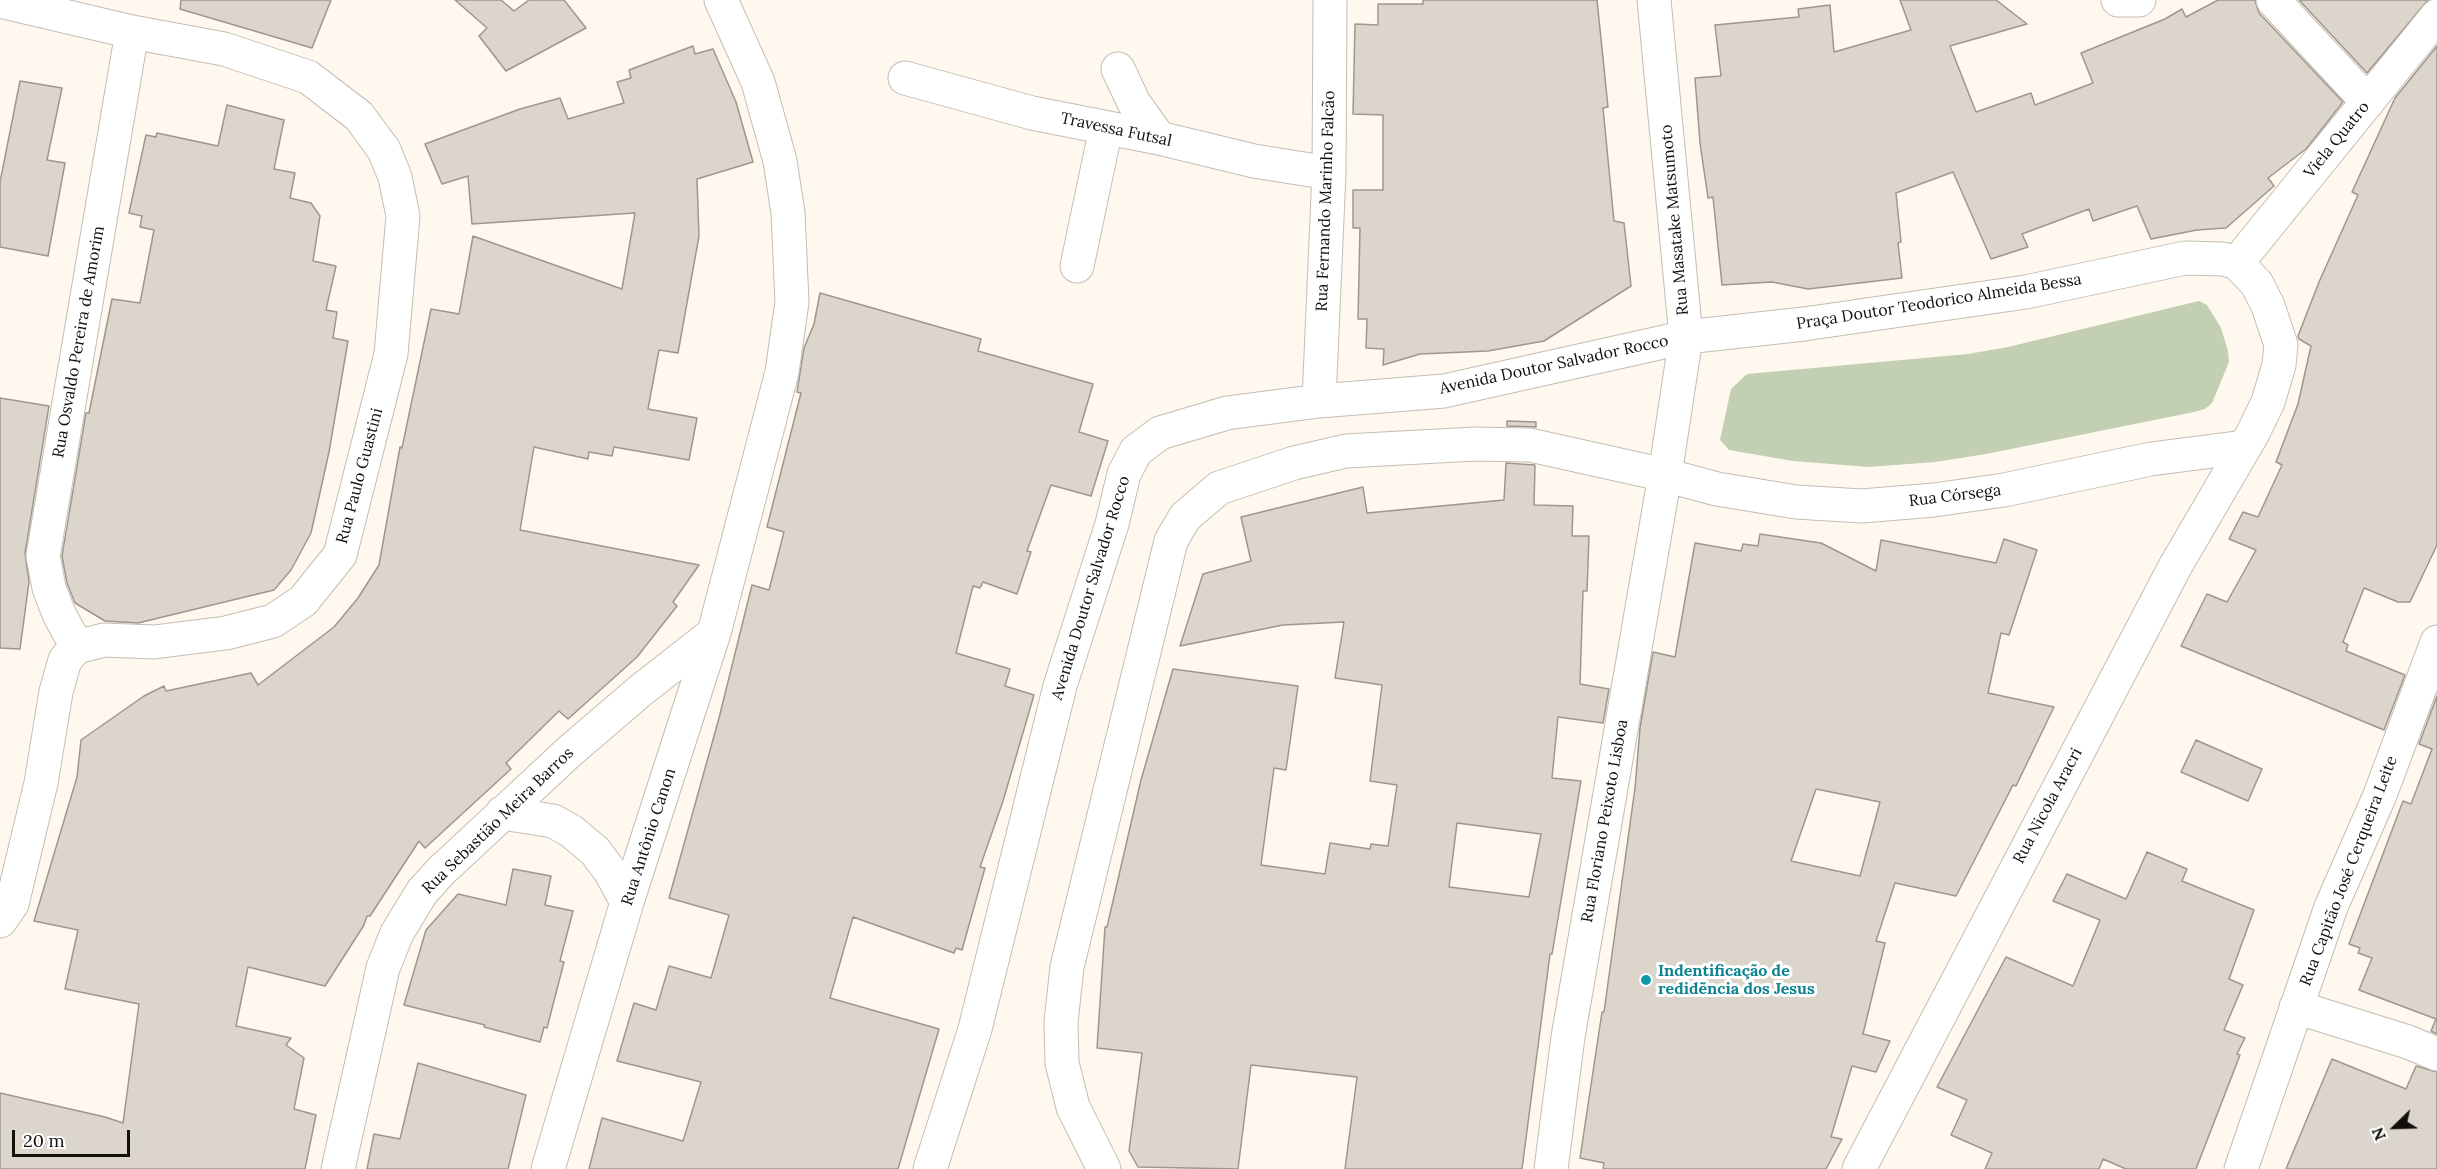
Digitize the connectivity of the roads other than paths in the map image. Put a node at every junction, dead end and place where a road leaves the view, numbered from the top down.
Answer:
1 (721, 0) edge
2 (1330, 0) edge
3 (1654, 0) edge
4 (2118, 0) edge
5 (2139, 0) edge
6 (2273, 0) edge
7 (0, 1) edge
8 (54, 7) edge
9 (2437, 16) edge
10 (132, 32) junction
11 (1118, 69) dead end
12 (905, 78) dead end
13 (2367, 102) junction
14 (1106, 128) junction
15 (1159, 138) junction
16 (1329, 173) junction
17 (2237, 263) junction
18 (1077, 266) dead end
19 (1686, 337) junction
20 (1319, 401) junction
21 (2244, 447) junction
22 (1665, 475) junction
23 (714, 633) junction
24 (2437, 642) edge
25 (77, 647) junction
26 (502, 813) junction
27 (627, 902) junction
28 (0, 921) edge
29 (2296, 1007) junction
30 (2437, 1054) edge
31 (338, 1169) edge
32 (548, 1169) edge
33 (930, 1169) edge
34 (1104, 1169) edge
35 (1551, 1169) edge
36 (1859, 1169) edge
37 (2241, 1169) edge

1 - 23 street, Rua Antônio Canon
2 - 16 street, Rua Fernando Marinho Falcão
3 - 19 street, Rua Masatake Matsumoto
4 - 5 street
6 - 13 street
7 - 8 street
8 - 10 street
9 - 13 street, Viela Quatro
10 - 25 street, Rua Osvaldo Pereira de Amorim
10 - 25 street, Rua Paulo Guastini
11 - 15 street
12 - 14 street, Travessa Futsal
13 - 17 street, Viela Quatro
14 - 15 street, Travessa Futsal
14 - 18 street
15 - 16 street, Travessa Futsal
16 - 20 street, Rua Fernando Marinho Falcão
17 - 19 street, Praça Doutor Teodorico Almeida Bessa
17 - 21 street
19 - 20 street, Avenida Doutor Salvador Rocco
19 - 22 street, Rua Masatake Matsumoto
20 - 33 street, Avenida Doutor Salvador Rocco
21 - 22 street, Rua Córsega
21 - 36 street, Rua Nicola Aracri
22 - 34 street
22 - 35 street, Rua Floriano Peixoto Lisboa
23 - 26 street, Rua Sebastião Meira Barros
23 - 27 street, Rua Antônio Canon
24 - 29 street, Rua Capitão José Cerqueira Leite
25 - 28 street
26 - 27 street
26 - 31 street, Rua Sebastião Meira Barros
27 - 32 street, Rua Antônio Canon
29 - 30 street
29 - 37 street, Rua Capitão José Cerqueira Leite

